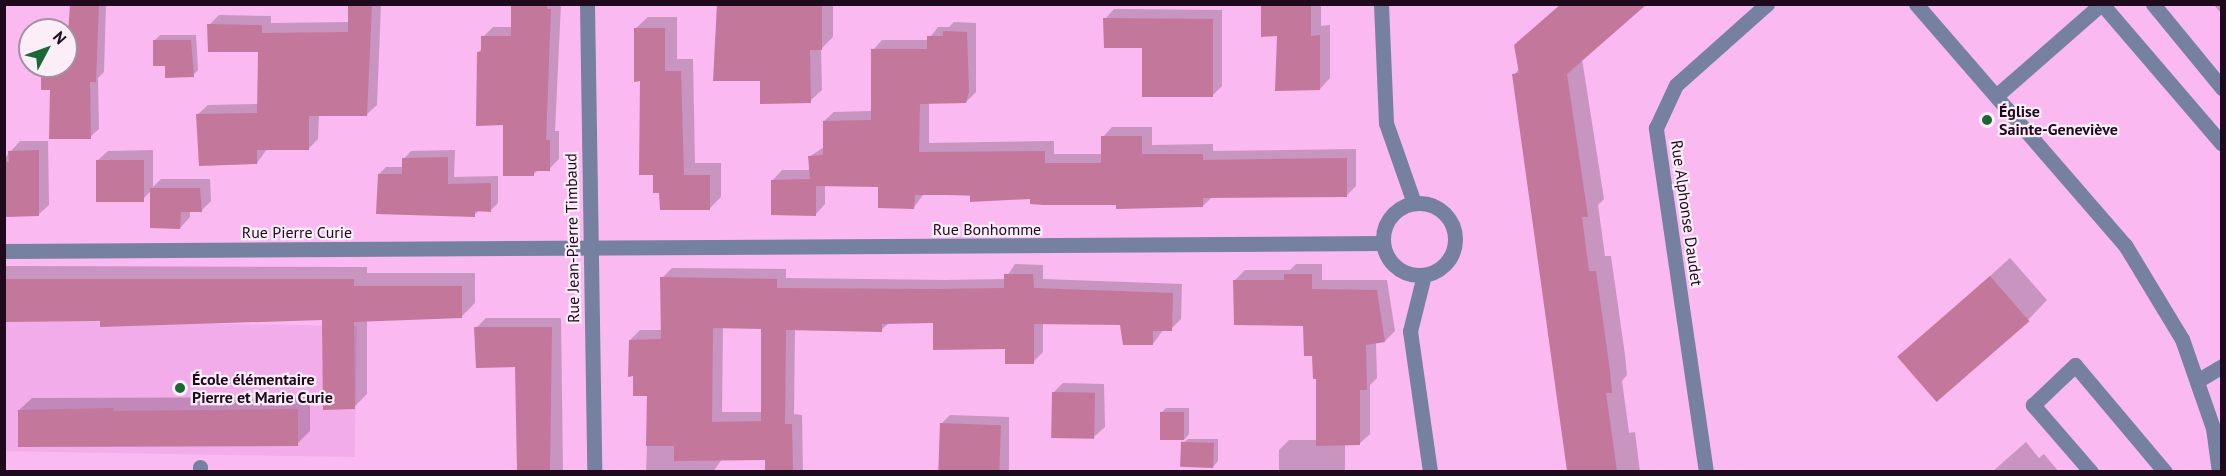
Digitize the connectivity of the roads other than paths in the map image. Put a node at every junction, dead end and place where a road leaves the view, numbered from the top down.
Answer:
1 (587, 4) edge
2 (1381, 4) edge
3 (1767, 4) edge
4 (1916, 4) edge
5 (2102, 4) edge
6 (2152, 4) edge
7 (2222, 88) edge
8 (1996, 96) junction
9 (2222, 144) edge
10 (1414, 203) junction
11 (1383, 243) junction
12 (590, 250) junction
13 (4, 251) edge
14 (1424, 275) junction
15 (2222, 366) edge
16 (2197, 381) junction
17 (594, 471) edge
18 (1430, 471) edge
19 (1706, 471) edge
20 (2091, 471) edge
21 (2165, 471) edge
22 (2219, 471) edge

1 - 12 street, Rue Jean-Pierre Timbaud
2 - 10 street
3 - 19 street, Rue Alphonse Daudet
4 - 8 street
5 - 8 street
5 - 9 street
6 - 7 street
8 - 16 street
10 - 11 street
10 - 14 street
11 - 12 street, Rue Bonhomme
11 - 14 street
12 - 13 street, Rue Pierre Curie
12 - 17 street, Rue Jean-Pierre Timbaud
14 - 18 street
15 - 16 street
16 - 22 street
20 - 21 street

